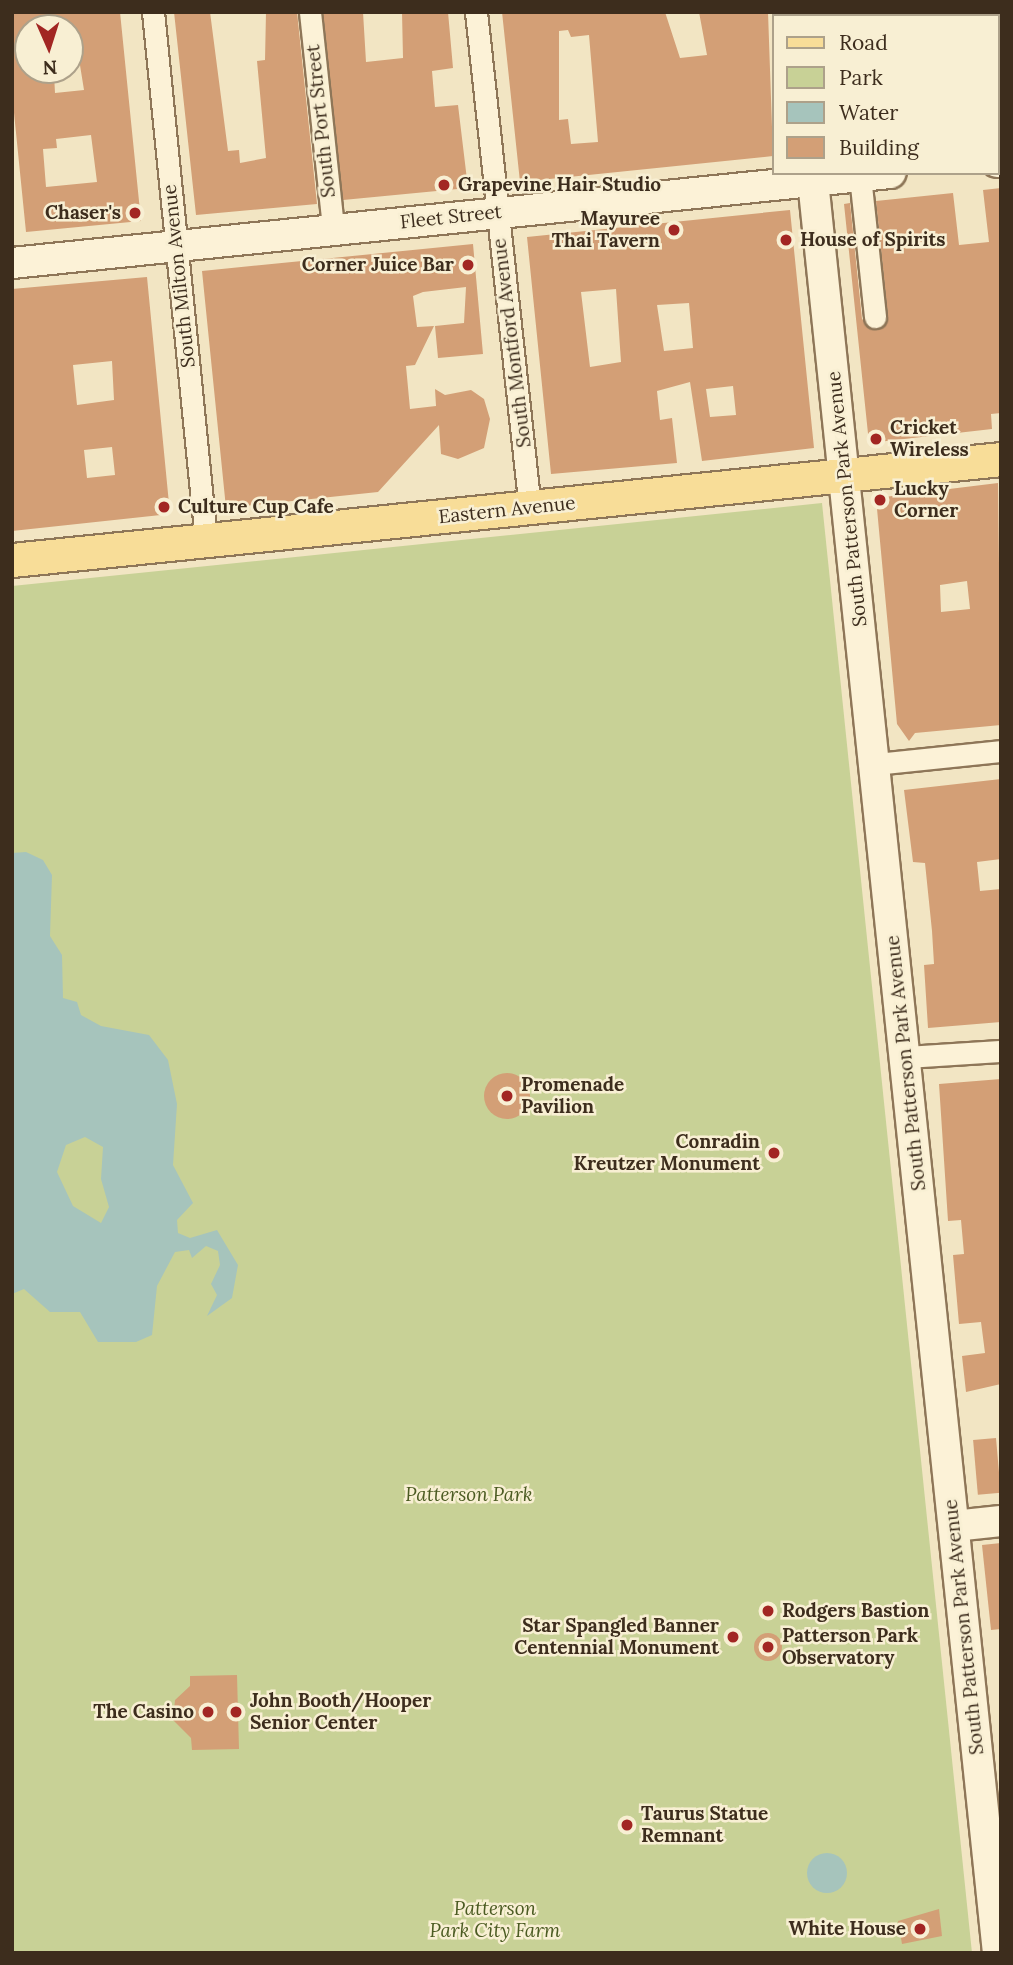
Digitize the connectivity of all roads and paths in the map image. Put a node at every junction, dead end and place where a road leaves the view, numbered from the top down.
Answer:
1 (153, 12) edge
2 (310, 12) edge
3 (476, 12) edge
4 (870, 175) edge
5 (860, 176) junction
6 (812, 177) edge
7 (496, 212) junction
8 (333, 229) junction
9 (176, 246) junction
10 (13, 257) edge
11 (875, 317) dead end
12 (1001, 459) edge
13 (845, 476) junction
14 (530, 508) junction
15 (206, 540) junction
16 (12, 559) edge
17 (1001, 751) edge
18 (875, 764) junction
19 (1001, 1051) edge
20 (905, 1058) junction
21 (1001, 1521) edge
22 (954, 1526) junction
23 (994, 1854) edge
24 (998, 1953) edge

1 - 9 street, South Milton Avenue
2 - 8 street, South Port Street
3 - 7 street, South Montford Avenue
4 - 5 street, Fleet Street
5 - 6 street, Fleet Street
5 - 11 street
6 - 7 street, Fleet Street
6 - 13 street, South Patterson Park Avenue
7 - 8 street, Fleet Street
7 - 14 street, South Montford Avenue
8 - 9 street, Fleet Street
9 - 10 street, Fleet Street
9 - 15 street, South Milton Avenue
12 - 13 main road, Eastern Avenue
13 - 14 main road, Eastern Avenue
13 - 18 street, South Patterson Park Avenue
14 - 15 main road, Eastern Avenue
15 - 16 main road, Eastern Avenue
17 - 18 street
18 - 20 street, South Patterson Park Avenue
19 - 20 street
20 - 22 street, South Patterson Park Avenue
21 - 22 street
22 - 23 street, South Patterson Park Avenue
23 - 24 street, South Patterson Park Avenue

